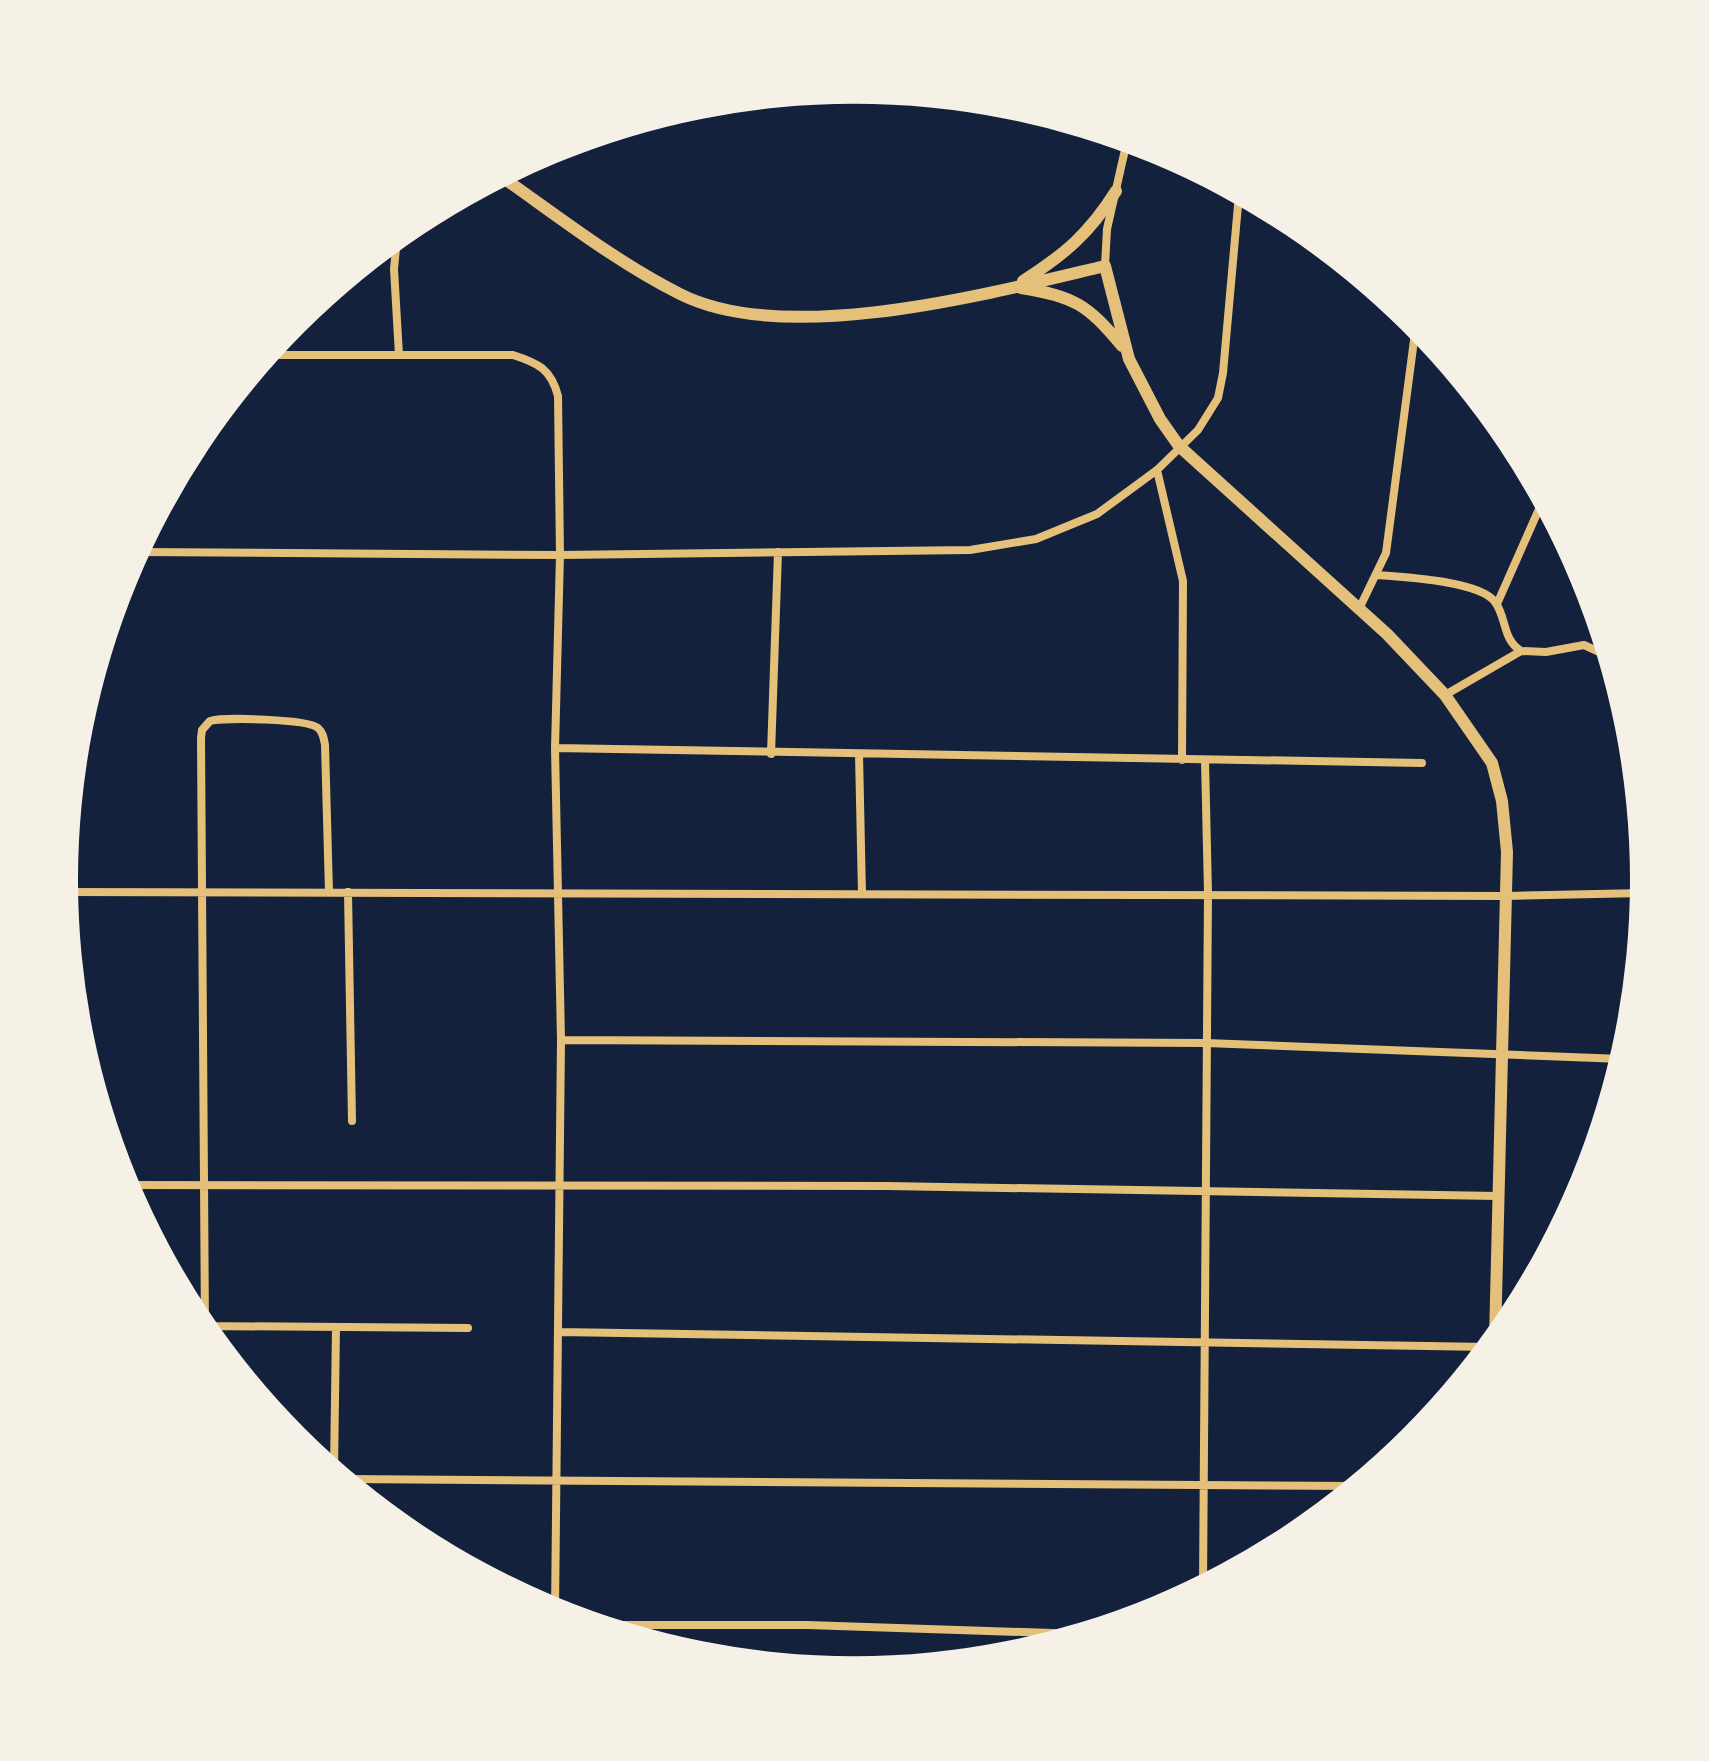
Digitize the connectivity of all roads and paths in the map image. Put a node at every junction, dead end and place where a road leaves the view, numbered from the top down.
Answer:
1 (1124, 153) edge
2 (512, 183) edge
3 (1116, 191) junction
4 (1238, 205) edge
5 (395, 255) edge
6 (1105, 266) junction
7 (1014, 286) junction
8 (1414, 342) edge
9 (1126, 352) junction
10 (284, 355) edge
11 (399, 355) junction
12 (1179, 446) junction
13 (1157, 470) junction
14 (1538, 512) edge
15 (151, 552) edge
16 (778, 552) junction
17 (560, 555) junction
18 (1378, 575) junction
19 (1497, 604) junction
20 (1359, 609) junction
21 (1596, 650) edge
22 (1521, 651) junction
23 (1445, 695) junction
24 (555, 748) junction
25 (771, 754) junction
26 (859, 754) junction
27 (1182, 760) junction
28 (1205, 760) junction
29 (1422, 763) dead end
30 (78, 892) edge
31 (204, 892) junction
32 (329, 892) junction
33 (348, 892) junction
34 (1208, 893) junction
35 (1630, 893) edge
36 (862, 894) junction
37 (557, 895) junction
38 (1506, 896) junction
39 (561, 1040) junction
40 (1206, 1043) junction
41 (1502, 1052) junction
42 (1610, 1058) edge
43 (352, 1121) dead end
44 (140, 1185) edge
45 (204, 1186) junction
46 (559, 1186) junction
47 (1205, 1193) junction
48 (1499, 1196) junction
49 (205, 1305) edge
50 (1496, 1318) edge
51 (336, 1327) junction
52 (220, 1328) edge
53 (468, 1328) dead end
54 (559, 1332) junction
55 (1206, 1342) junction
56 (1475, 1347) edge
57 (334, 1456) edge
58 (361, 1479) edge
59 (557, 1481) junction
60 (1204, 1484) junction
61 (1340, 1486) edge
62 (1203, 1574) edge
63 (555, 1597) edge
64 (634, 1625) edge
65 (1047, 1633) edge

1 - 3 street
2 - 7 street
3 - 6 street
3 - 7 street
4 - 12 street
5 - 11 street
6 - 7 street
6 - 9 street
7 - 9 street
8 - 18 street
9 - 12 street
10 - 11 street
11 - 17 street
12 - 13 street
12 - 20 street
13 - 16 street
13 - 27 street
14 - 19 street
15 - 17 street
16 - 17 street
16 - 25 street
17 - 24 street
18 - 19 street
18 - 20 street
19 - 22 street
20 - 23 street
21 - 22 street
22 - 23 street
23 - 38 street
24 - 25 street
24 - 37 street
25 - 26 street
26 - 27 street
26 - 36 street
27 - 28 street
28 - 29 street
28 - 34 street
30 - 31 street
31 - 32 street
31 - 32 street
31 - 45 street
32 - 33 street
33 - 37 street
33 - 43 street
34 - 36 street
34 - 38 street
34 - 40 street
35 - 38 street
36 - 37 street
37 - 39 street
38 - 41 street
39 - 40 street
39 - 46 street
40 - 41 street
40 - 47 street
41 - 42 street
41 - 48 street
44 - 45 street
45 - 46 street
45 - 49 street
46 - 47 street
46 - 54 street
47 - 48 street
47 - 55 street
48 - 50 street
51 - 52 street
51 - 53 street
51 - 57 street
54 - 55 street
54 - 59 street
55 - 56 street
55 - 60 street
58 - 59 street
59 - 60 street
59 - 63 street
60 - 61 street
60 - 62 street
64 - 65 street

